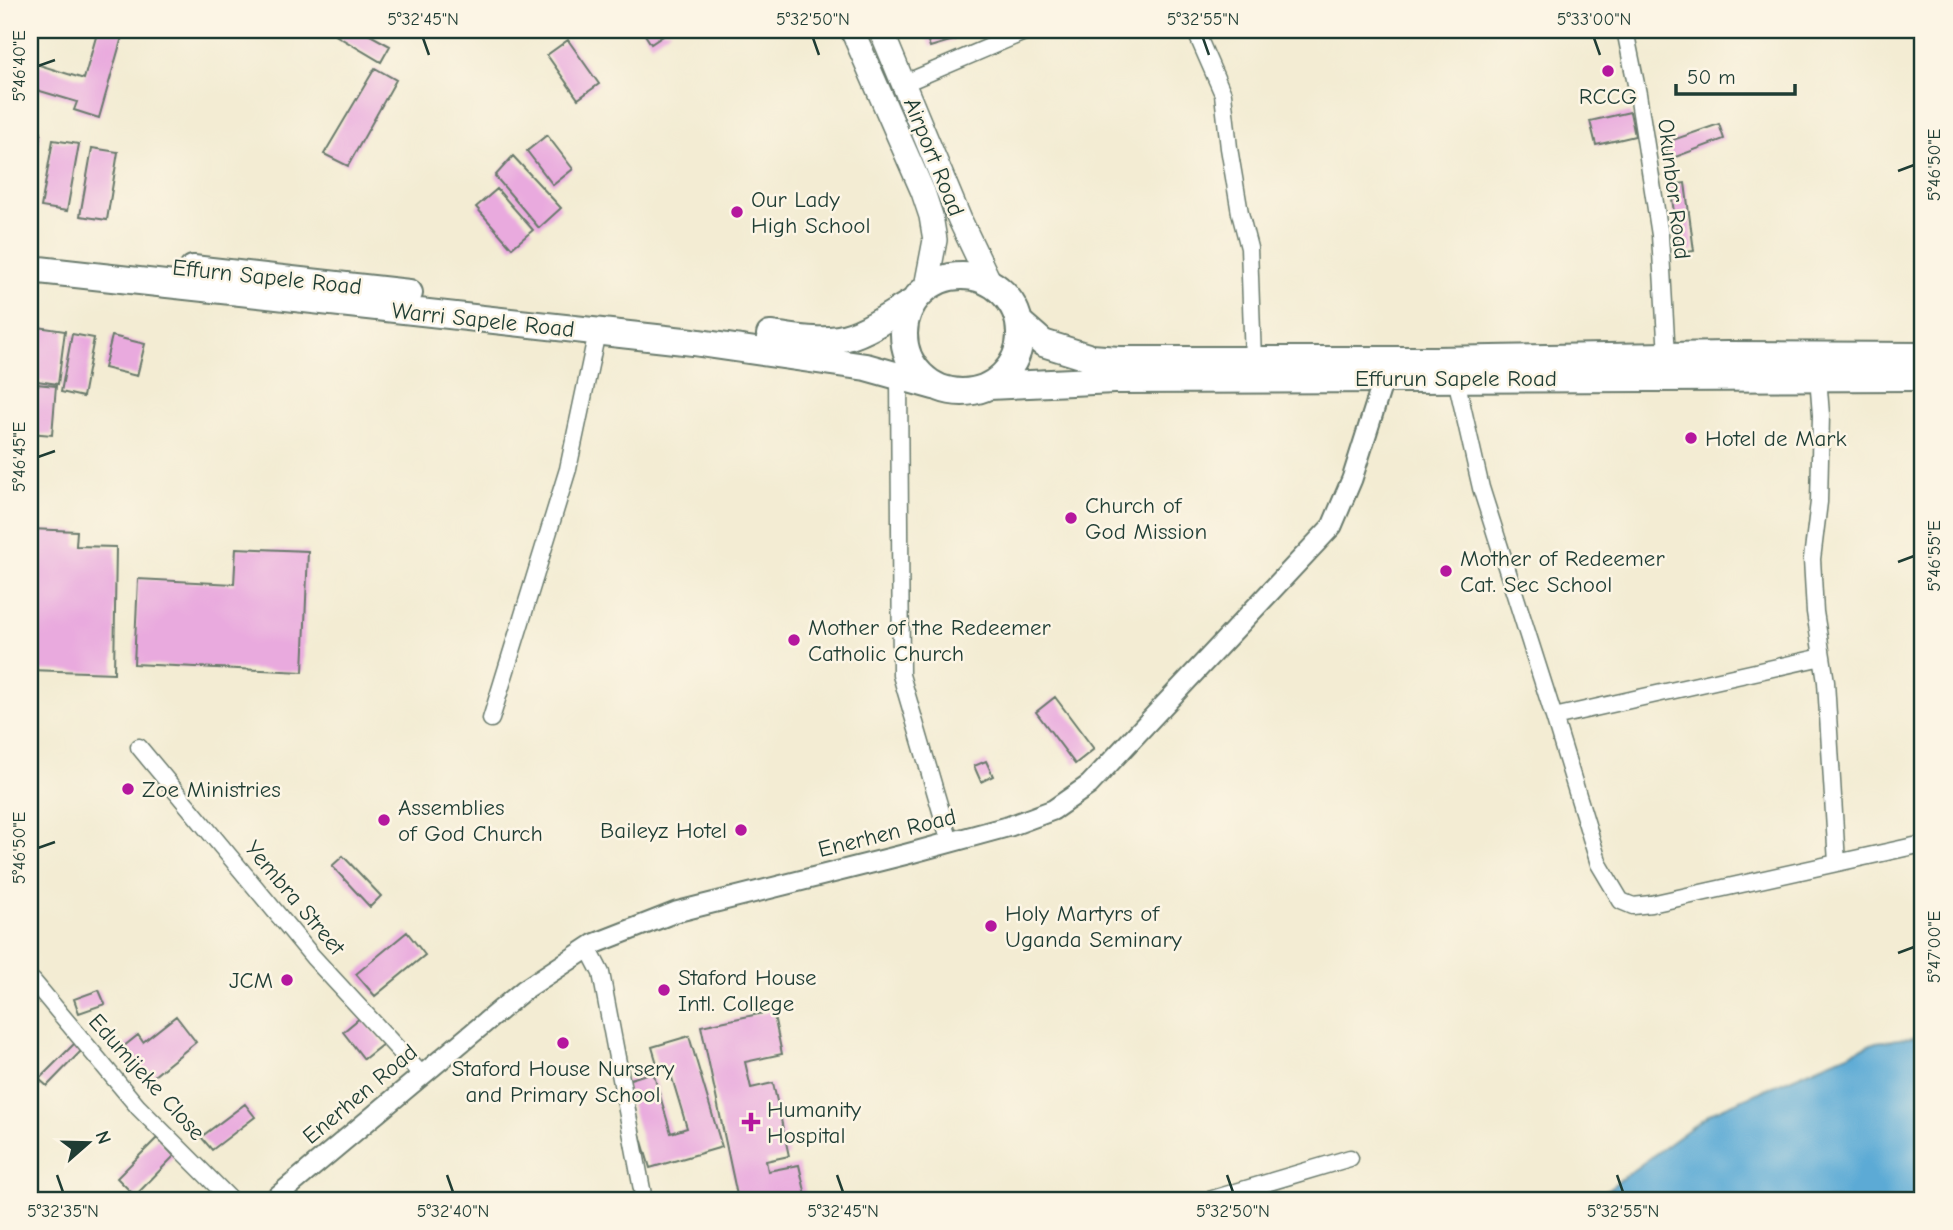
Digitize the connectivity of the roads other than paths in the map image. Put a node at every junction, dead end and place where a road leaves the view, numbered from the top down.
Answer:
1 (852, 30) edge
2 (881, 30) edge
3 (1029, 30) edge
4 (1195, 30) edge
5 (1625, 30) edge
6 (905, 83) junction
7 (30, 251) edge
8 (30, 269) edge
9 (990, 283) junction
10 (920, 294) junction
11 (1019, 321) junction
12 (597, 332) junction
13 (1667, 356) junction
14 (1923, 356) edge
15 (1253, 360) junction
16 (899, 376) junction
17 (1818, 377) junction
18 (1923, 377) edge
19 (1384, 378) junction
20 (1456, 379) junction
21 (934, 386) junction
22 (989, 386) junction
23 (1822, 657) junction
24 (1553, 716) junction
25 (491, 719) dead end
26 (139, 747) dead end
27 (950, 842) junction
28 (1923, 844) edge
29 (1837, 863) junction
30 (588, 948) junction
31 (33, 981) dead end
32 (421, 1074) junction
33 (1350, 1158) dead end
34 (231, 1200) edge
35 (273, 1200) edge
36 (644, 1200) edge
37 (1209, 1200) edge

1 - 10 main road, Airport Road
2 - 6 main road, Airport Road
3 - 6 street
4 - 15 street
5 - 13 street, Okunbor Road
6 - 9 main road, Airport Road
7 - 10 highway, Effurn Sapele Road
8 - 12 highway, Warri Sapele Road
9 - 10 highway
9 - 11 highway
10 - 21 highway
11 - 15 highway, Effurun Sapele Road
11 - 22 highway
12 - 16 highway, Warri Sapele Road
12 - 25 street
13 - 14 highway, Effurun Sapele Road
13 - 15 highway, Effurun Sapele Road
16 - 21 highway, Warri Sapele Road
16 - 27 street
17 - 18 highway, Effurun Sapele Road
17 - 20 highway, Effurun Sapele Road
17 - 23 street
19 - 20 highway, Effurun Sapele Road
19 - 22 highway, Effurun Sapele Road
19 - 27 street, Enerhen Road
20 - 24 street
21 - 22 highway
23 - 24 street
23 - 29 street
24 - 29 street
26 - 32 street, Yembra Street
27 - 30 street, Enerhen Road
28 - 29 street
30 - 32 street, Enerhen Road
30 - 36 street
31 - 34 street, Edumijeke Close
32 - 35 street, Enerhen Road
33 - 37 street

